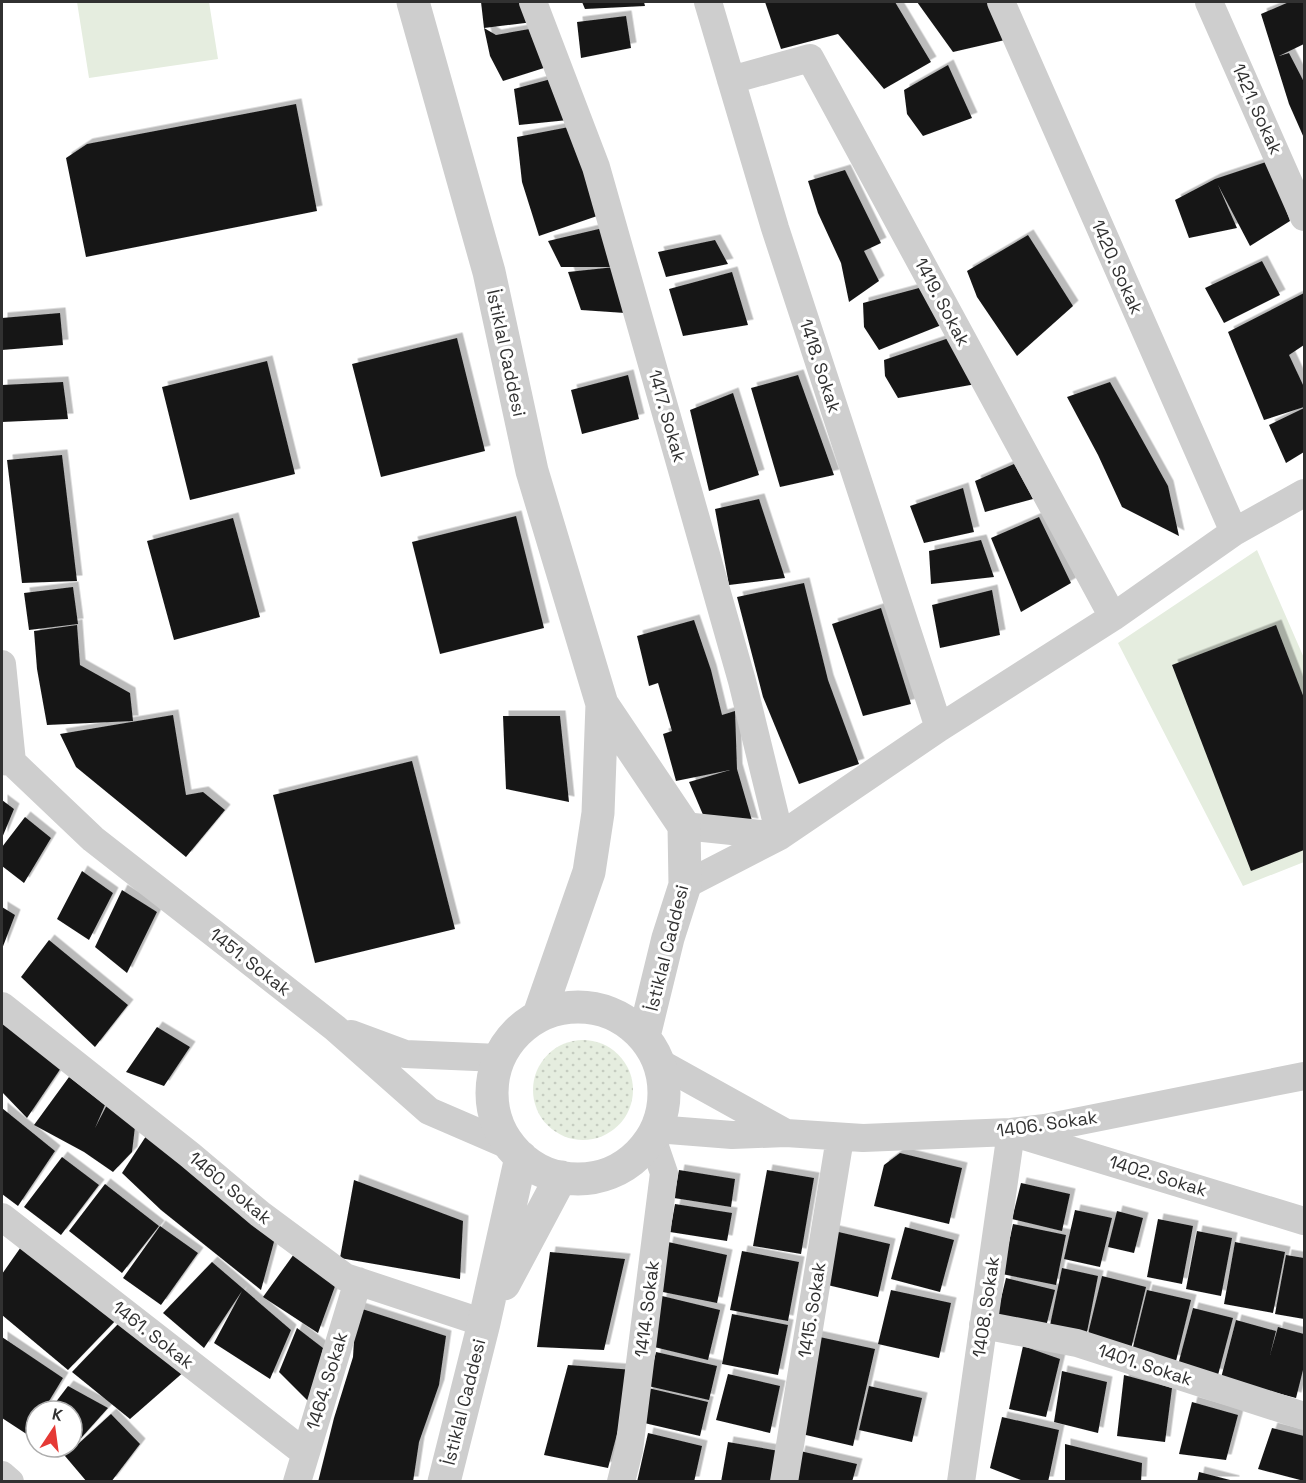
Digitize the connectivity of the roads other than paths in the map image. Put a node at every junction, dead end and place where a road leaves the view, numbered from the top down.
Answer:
1 (413, 2) edge
2 (533, 2) edge
3 (708, 2) edge
4 (1000, 2) edge
5 (1209, 2) edge
6 (731, 80) junction
7 (1305, 217) edge
8 (1305, 492) edge
9 (1234, 532) junction
10 (1113, 617) junction
11 (2, 664) edge
12 (602, 705) junction
13 (939, 728) junction
14 (7, 762) edge
15 (684, 826) junction
16 (780, 836) junction
17 (685, 885) junction
18 (2, 1006) edge
19 (539, 1015) junction
20 (335, 1028) junction
21 (652, 1049) junction
22 (499, 1058) junction
23 (1305, 1076) edge
24 (1011, 1132) junction
25 (654, 1133) junction
26 (786, 1133) junction
27 (840, 1138) junction
28 (515, 1152) junction
29 (561, 1178) junction
30 (2, 1217) edge
31 (1304, 1218) edge
32 (358, 1281) junction
33 (484, 1323) junction
34 (983, 1325) junction
35 (1305, 1416) edge
36 (305, 1453) junction
37 (2, 1475) edge
38 (10, 1482) edge
39 (297, 1482) edge
40 (444, 1482) edge
41 (621, 1482) edge
42 (784, 1482) edge
43 (961, 1482) edge

1 - 12 street, İstiklal Caddesi
2 - 16 street, 1417. Sokak
3 - 6 street, 1418. Sokak
4 - 9 street, 1420. Sokak
5 - 7 street, 1421. Sokak
6 - 10 street, 1419. Sokak
6 - 13 street, 1418. Sokak
8 - 9 street
9 - 10 street
10 - 13 street
11 - 14 street
12 - 15 street, İstiklal Caddesi
12 - 19 street, İstiklal Caddesi
13 - 16 street
14 - 20 street, 1451. Sokak
15 - 16 street
15 - 17 street, İstiklal Caddesi
16 - 17 street
17 - 21 street, İstiklal Caddesi
18 - 32 street, 1460. Sokak
19 - 21 street
19 - 22 street
20 - 22 street
20 - 28 street, 1451. Sokak
21 - 25 street
21 - 26 street, 1406. Sokak
22 - 28 street
23 - 24 street, 1406. Sokak
24 - 27 street, 1406. Sokak
24 - 31 street, 1402. Sokak
24 - 34 street, 1408. Sokak
25 - 26 street, 1406. Sokak
25 - 29 street
25 - 41 street, 1414. Sokak
26 - 27 street, 1406. Sokak
27 - 42 street, 1415. Sokak
28 - 29 street
28 - 33 street, İstiklal Caddesi
29 - 33 street, İstiklal Caddesi
30 - 36 street, 1461. Sokak
32 - 33 street, 1460. Sokak
32 - 36 street, 1464. Sokak
33 - 40 street, İstiklal Caddesi
34 - 35 street, 1401. Sokak
34 - 43 street, 1408. Sokak
36 - 39 street, 1464. Sokak
37 - 38 street

